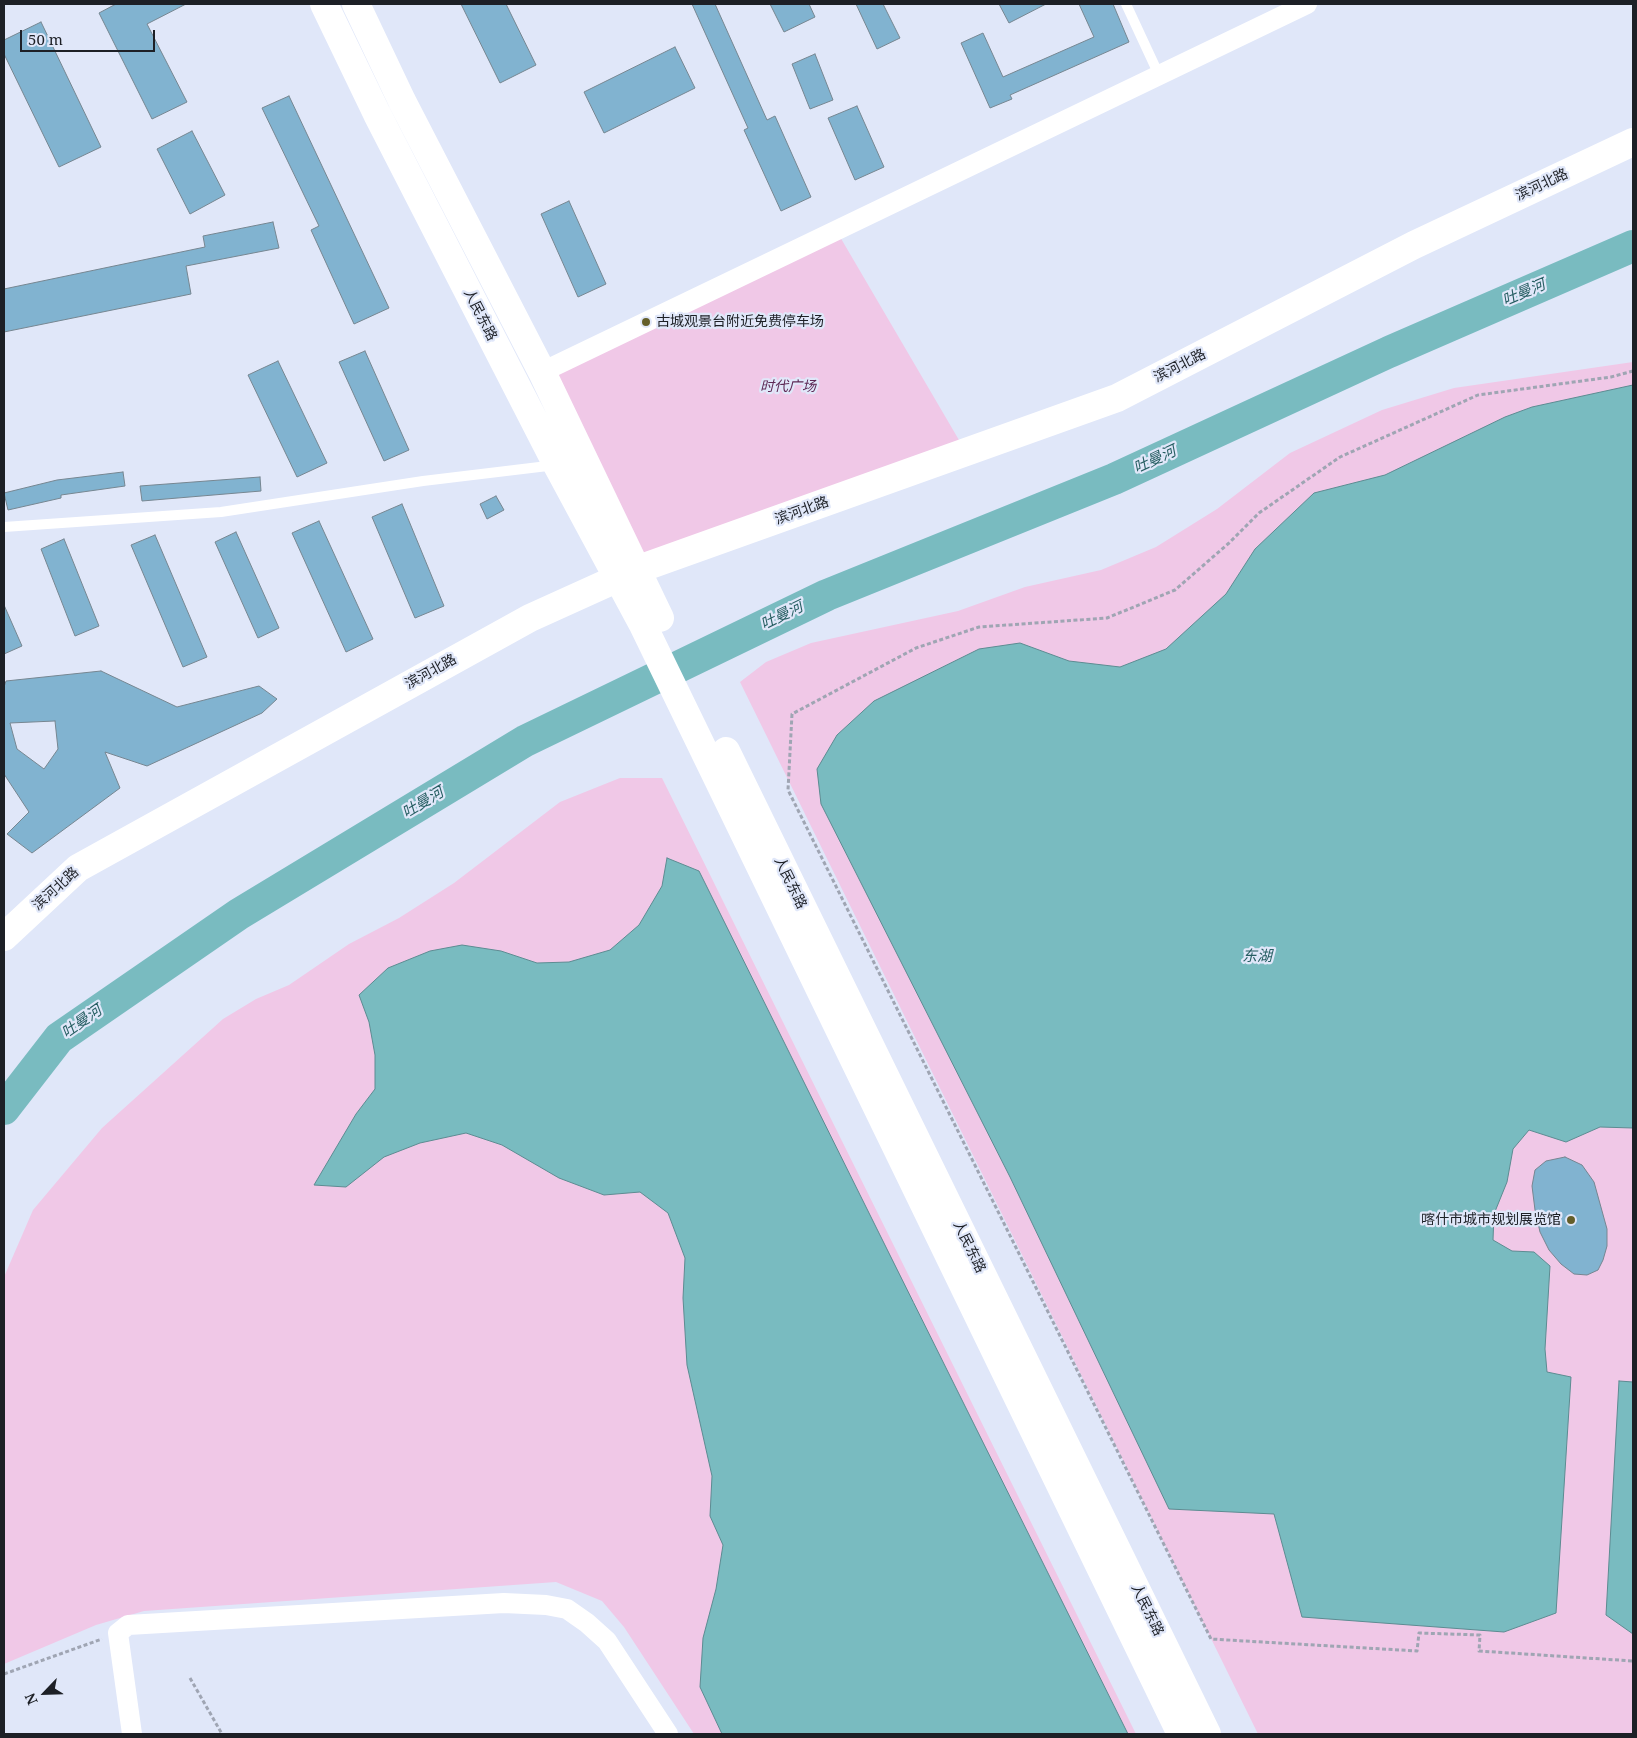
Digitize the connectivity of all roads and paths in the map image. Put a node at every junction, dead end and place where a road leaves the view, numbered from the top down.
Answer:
1 (324, 4) edge
2 (356, 4) edge
3 (1126, 4) edge
4 (1307, 4) edge
5 (1159, 75) junction
6 (1633, 142) edge
7 (1633, 371) edge
8 (542, 372) junction
9 (557, 465) junction
10 (4, 527) edge
11 (627, 574) junction
12 (722, 765) junction
13 (4, 937) edge
14 (118, 1633) junction
15 (1633, 1661) edge
16 (4, 1674) edge
17 (190, 1678) dead end
18 (132, 1734) edge
19 (222, 1734) edge
20 (668, 1734) edge
21 (1180, 1734) edge
22 (1207, 1734) edge

1 - 9 main road, 人民东路
2 - 8 main road, 人民东路
3 - 5 lane
4 - 5 street
5 - 8 street
6 - 11 main road, 滨河北路
7 - 15 path
8 - 11 main road, 人民东路
9 - 10 lane
9 - 11 main road, 人民东路
11 - 12 main road, 人民东路
11 - 13 main road, 滨河北路
12 - 21 main road, 人民东路
12 - 22 main road, 人民东路
14 - 16 path
14 - 18 street
14 - 20 street
17 - 19 path

